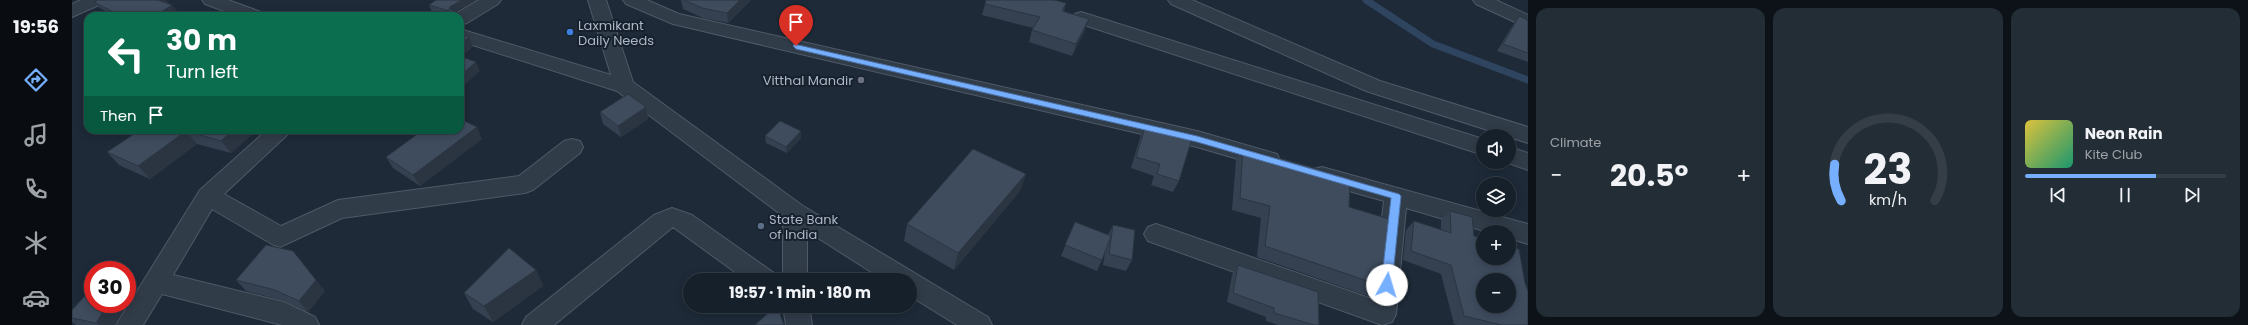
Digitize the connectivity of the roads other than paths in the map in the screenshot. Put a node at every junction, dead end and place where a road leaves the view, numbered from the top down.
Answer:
1 (95, 0) edge
2 (211, 0) edge
3 (492, 0) edge
4 (597, 0) edge
5 (632, 0) edge
6 (1177, 0) edge
7 (1482, 0) edge
8 (72, 11) edge
9 (244, 12) edge
10 (464, 17) edge
11 (1081, 18) edge
12 (1528, 22) edge
13 (464, 36) edge
14 (624, 86) junction
15 (276, 134) edge
16 (1528, 135) edge
17 (1476, 145) edge
18 (572, 147) dead end
19 (1516, 158) edge
20 (1528, 162) edge
21 (208, 196) junction
22 (1396, 196) junction
23 (795, 212) junction
24 (1156, 234) dead end
25 (1528, 234) edge
26 (755, 273) edge
27 (795, 273) edge
28 (894, 273) edge
29 (156, 282) junction
30 (917, 287) edge
31 (797, 313) edge
32 (129, 325) edge
33 (306, 325) edge
34 (535, 325) edge
35 (799, 325) edge
36 (979, 325) edge

1 - 8 street
2 - 9 street
3 - 10 street
4 - 14 street
5 - 22 street
6 - 16 street
7 - 12 street
11 - 17 street
13 - 14 street
14 - 23 street
15 - 21 street
18 - 21 street
19 - 20 street
21 - 29 street
22 - 24 street
22 - 25 street
23 - 27 street
23 - 28 street
26 - 34 street
29 - 32 street
29 - 33 street
30 - 36 street
31 - 35 street

